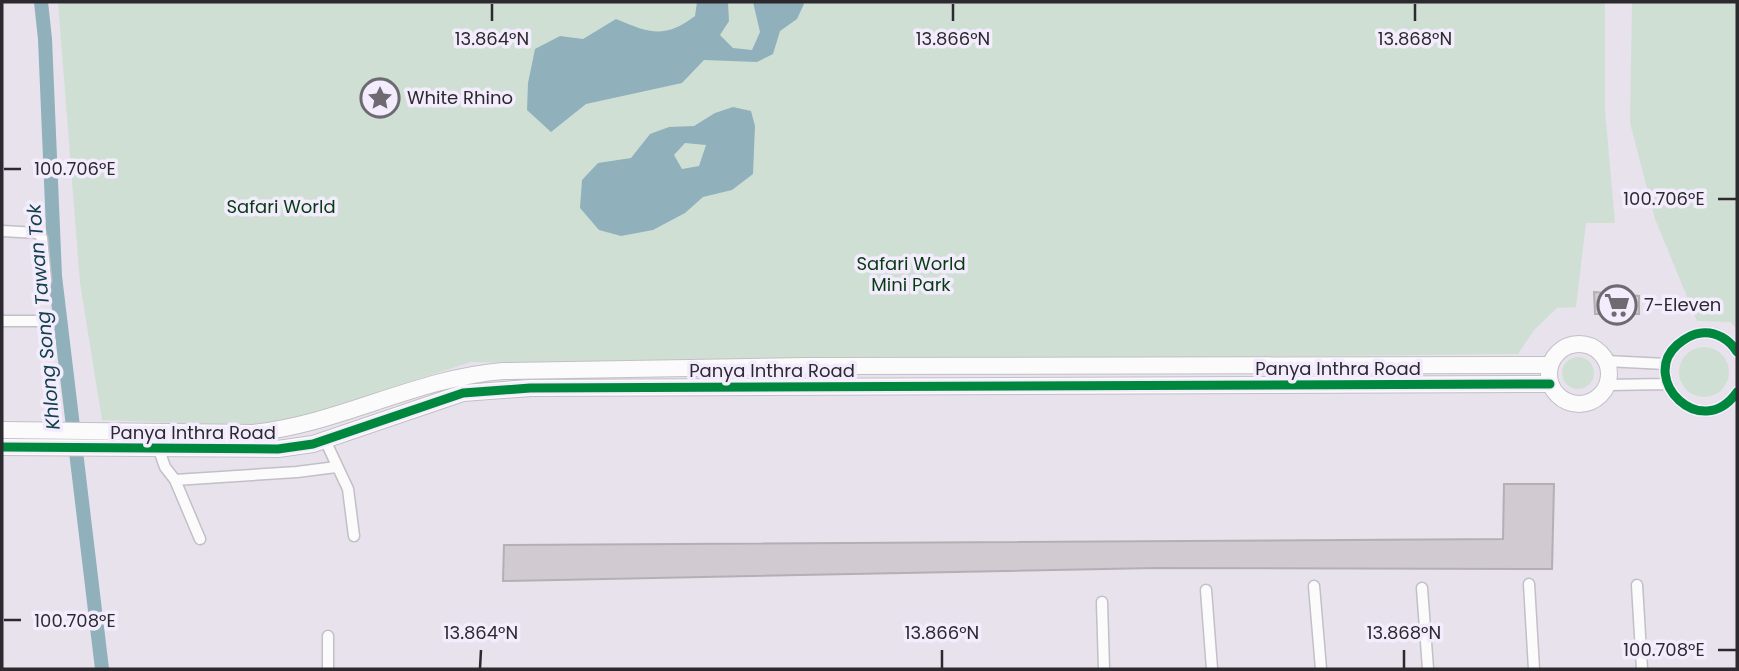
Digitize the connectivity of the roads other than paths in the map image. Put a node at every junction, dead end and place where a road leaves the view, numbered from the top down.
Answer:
1 (2, 231) edge
2 (46, 281) dead end
3 (2, 321) edge
4 (43, 321) dead end
5 (1737, 352) edge
6 (1606, 361) junction
7 (1666, 364) junction
8 (1550, 365) junction
9 (1550, 384) junction
10 (1667, 384) junction
11 (1607, 385) junction
12 (1737, 392) edge
13 (2, 430) edge
14 (82, 431) junction
15 (324, 440) junction
16 (2, 447) edge
17 (82, 449) junction
18 (159, 450) junction
19 (336, 467) junction
20 (175, 480) junction
21 (354, 536) dead end
22 (200, 539) dead end
23 (1529, 584) dead end
24 (1637, 584) dead end
25 (1314, 586) dead end
26 (1422, 588) dead end
27 (1206, 590) dead end
28 (1102, 602) dead end
29 (328, 636) dead end
30 (328, 669) edge
31 (1104, 669) edge
32 (1212, 669) edge
33 (1321, 669) edge
34 (1428, 669) edge
35 (1534, 669) edge
36 (1642, 669) edge

1 - 2 street
3 - 4 street
5 - 7 street
6 - 7 street
6 - 8 street
6 - 11 street
7 - 10 street
8 - 9 street
8 - 14 street, Panya Inthra Road
9 - 11 street
9 - 15 street, Panya Inthra Road
10 - 11 street
10 - 12 street
13 - 14 street, Panya Inthra Road
14 - 17 street
15 - 18 street, Panya Inthra Road
15 - 19 street
16 - 17 street, Panya Inthra Road
17 - 18 street, Panya Inthra Road
18 - 20 street
19 - 20 street
19 - 21 street
20 - 22 street
23 - 35 street
24 - 36 street
25 - 33 street
26 - 34 street
27 - 32 street
28 - 31 street
29 - 30 street

